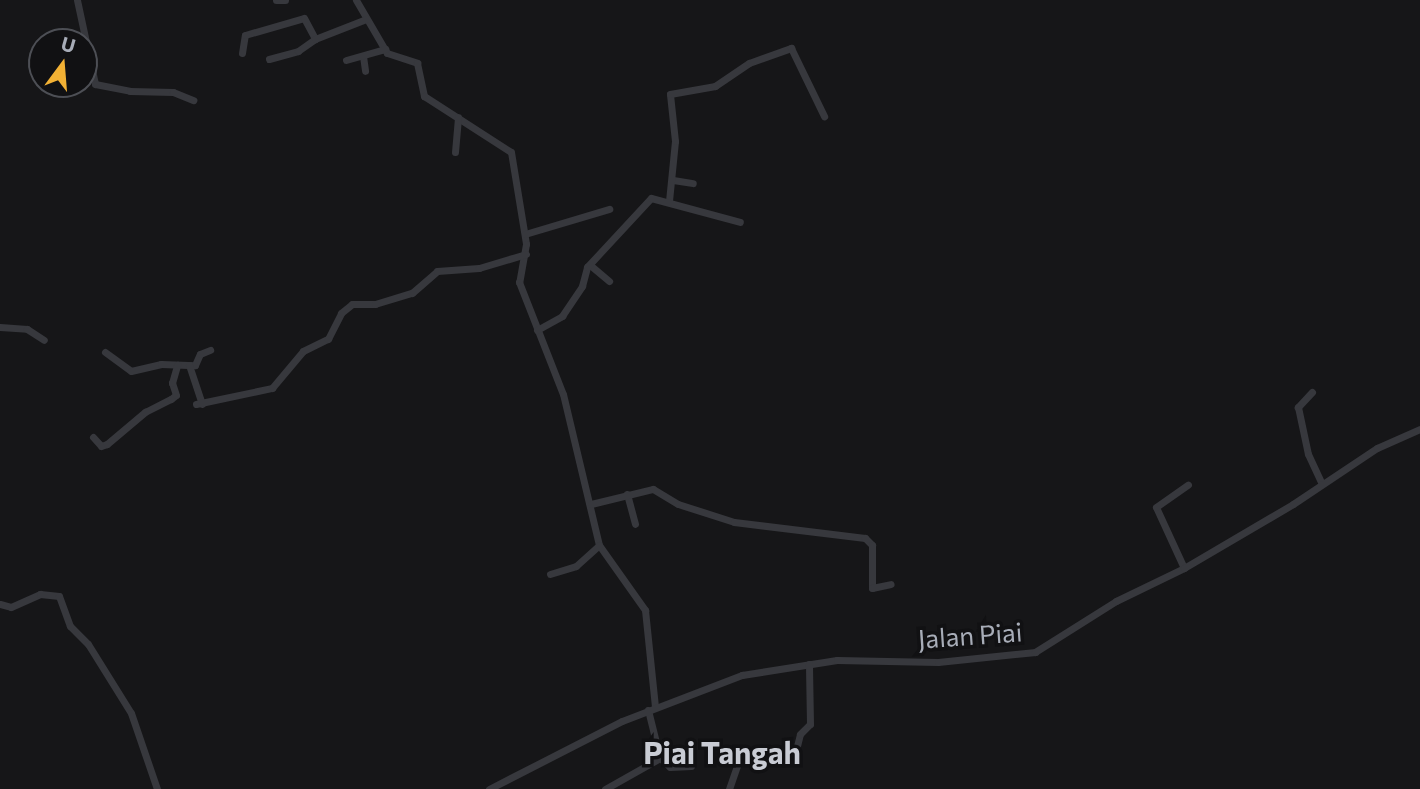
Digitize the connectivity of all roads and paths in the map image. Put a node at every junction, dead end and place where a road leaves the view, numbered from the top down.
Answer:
1 (77, 0) edge
2 (276, 0) edge
3 (285, 0) edge
4 (356, 0) edge
5 (366, 19) junction
6 (315, 39) junction
7 (385, 49) junction
8 (242, 53) dead end
9 (363, 56) junction
10 (269, 58) dead end
11 (346, 60) dead end
12 (365, 71) dead end
13 (193, 100) dead end
14 (824, 116) dead end
15 (458, 117) junction
16 (455, 152) dead end
17 (673, 180) junction
18 (693, 183) dead end
19 (669, 201) junction
20 (608, 209) dead end
21 (740, 222) dead end
22 (525, 234) junction
23 (526, 254) junction
24 (590, 265) junction
25 (609, 281) dead end
26 (0, 327) edge
27 (537, 330) junction
28 (44, 340) dead end
29 (209, 350) dead end
30 (105, 352) dead end
31 (177, 365) junction
32 (190, 365) junction
33 (1312, 391) dead end
34 (1420, 429) edge
35 (93, 437) dead end
36 (1322, 484) junction
37 (1188, 485) dead end
38 (627, 494) junction
39 (591, 504) junction
40 (635, 524) dead end
41 (599, 545) junction
42 (1184, 568) junction
43 (550, 574) dead end
44 (891, 584) dead end
45 (0, 604) edge
46 (809, 664) junction
47 (651, 709) junction
48 (660, 758) junction
49 (691, 766) dead end
50 (157, 789) edge
51 (489, 789) edge
52 (605, 789) edge
53 (729, 789) edge

1 - 13 street
2 - 3 street
4 - 5 street
5 - 6 street
5 - 7 street
6 - 8 street
6 - 10 street
7 - 9 street
7 - 15 street
9 - 11 street
9 - 12 street
14 - 17 street
15 - 16 street
15 - 22 street
17 - 18 street
17 - 19 street
19 - 21 street
19 - 24 street
20 - 22 street
22 - 23 street
23 - 27 street
23 - 32 street
24 - 25 street
24 - 27 street
26 - 28 street
27 - 39 street
29 - 32 street
30 - 31 street
31 - 32 street
31 - 35 street
33 - 36 street
34 - 36 street, Jalan Piai
36 - 42 street, Jalan Piai
37 - 42 street
38 - 39 street
38 - 40 street
38 - 44 street
39 - 41 street
41 - 43 street
41 - 47 street
42 - 46 street, Jalan Piai
45 - 50 street
46 - 47 street, Jalan Piai
46 - 53 street
47 - 48 street
47 - 51 street, Jalan Piai
48 - 49 street
48 - 52 street

